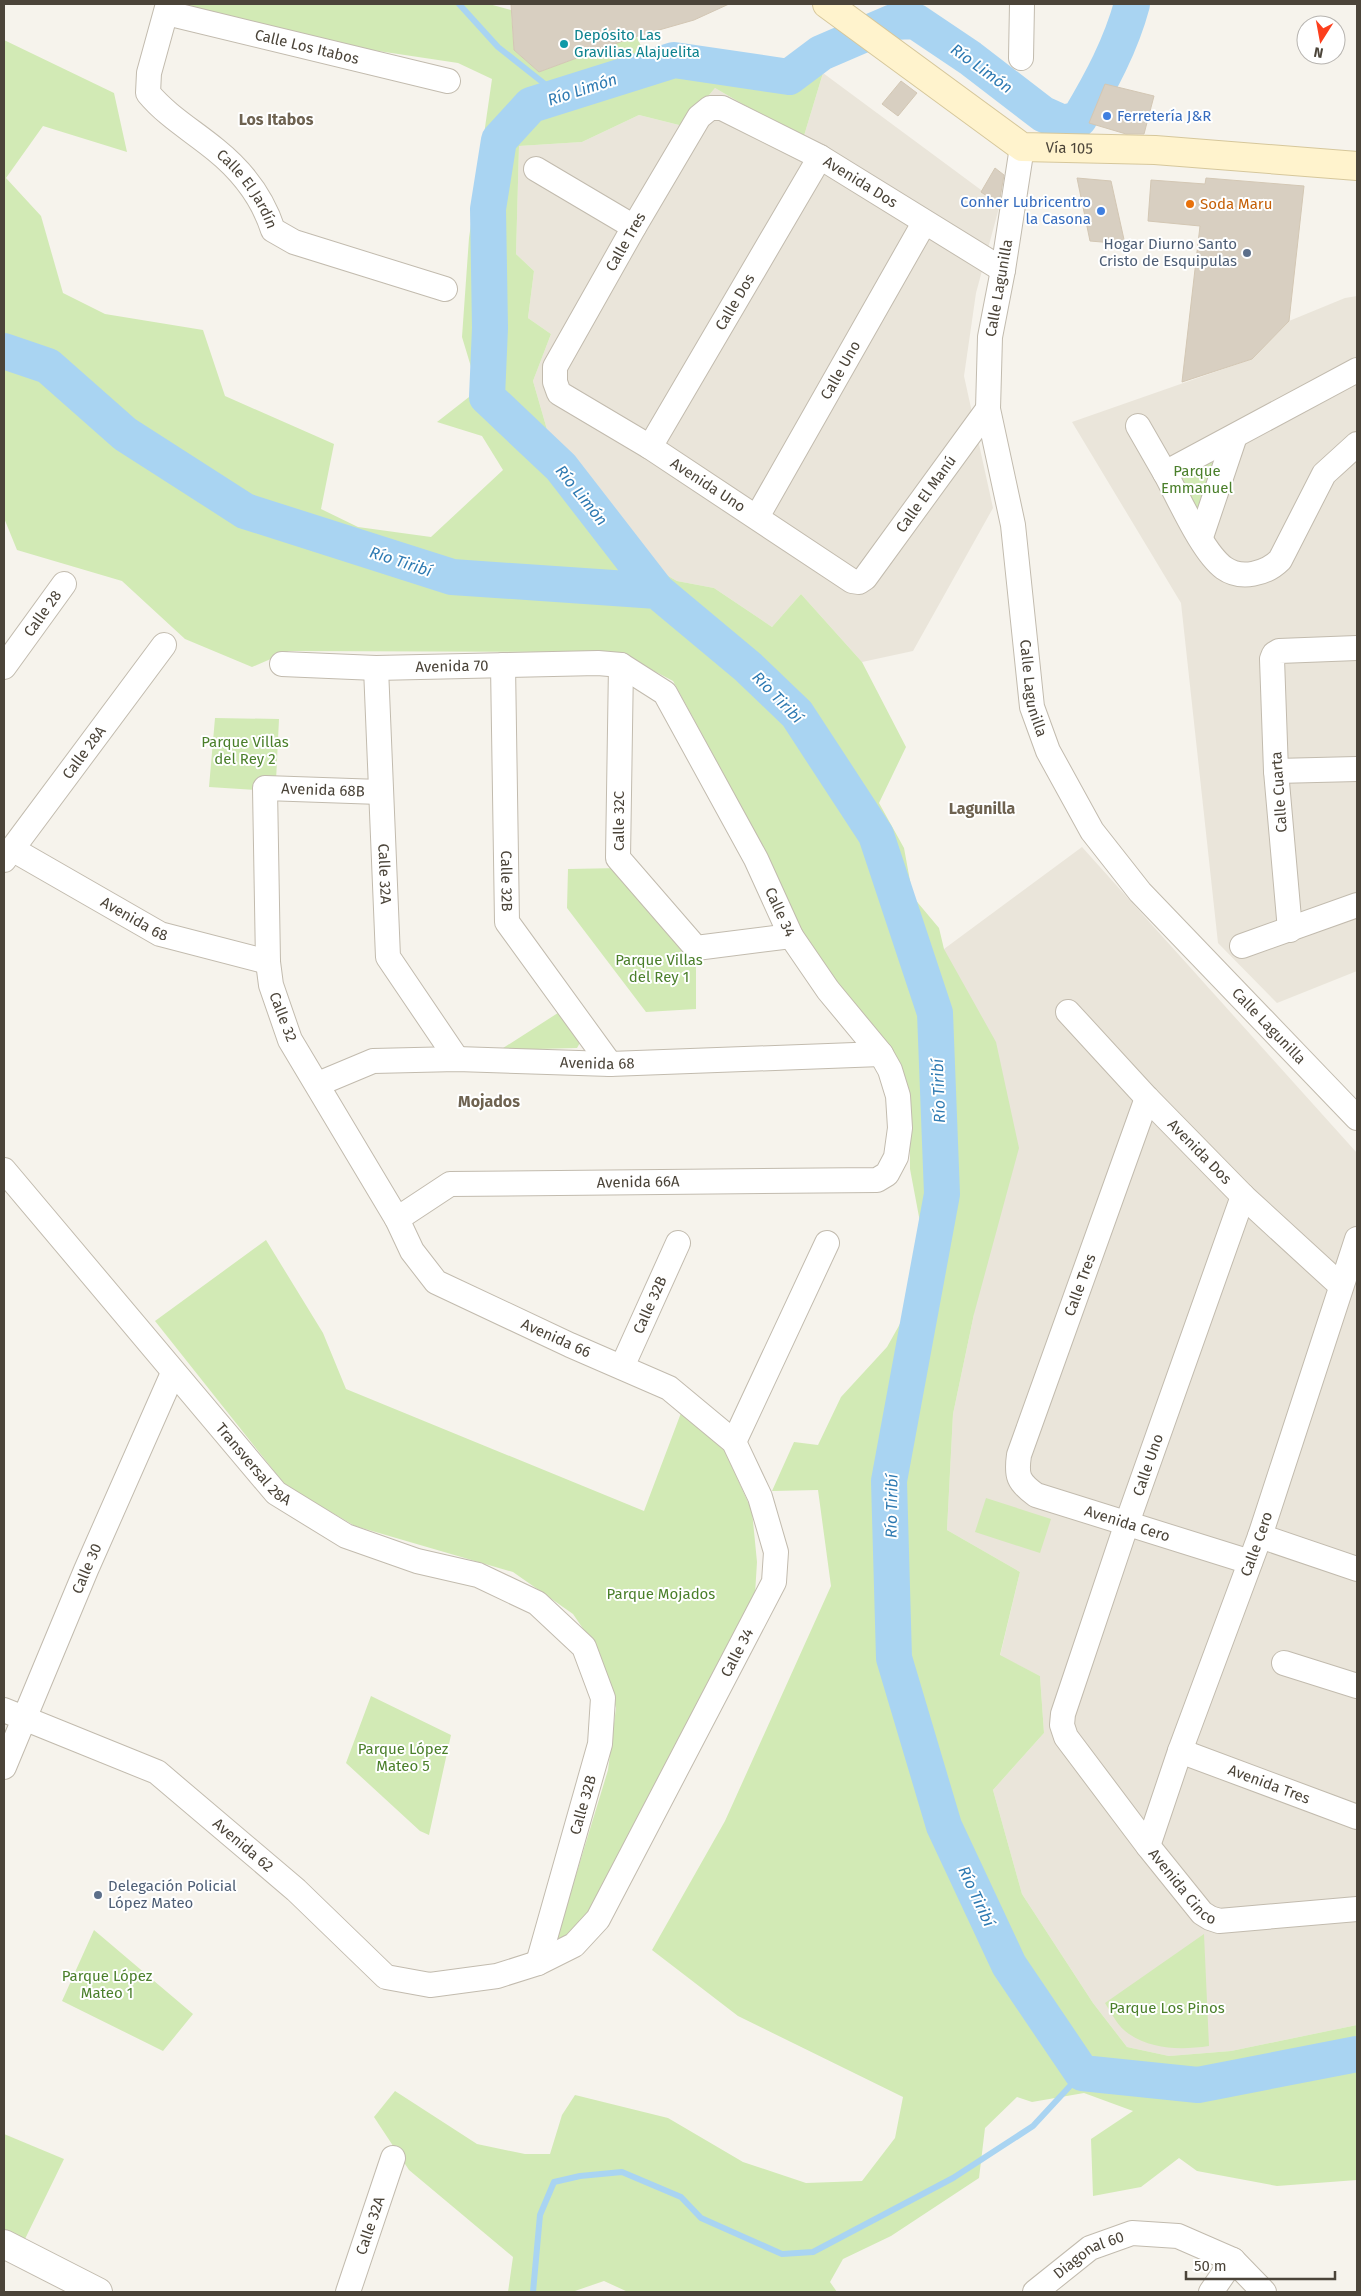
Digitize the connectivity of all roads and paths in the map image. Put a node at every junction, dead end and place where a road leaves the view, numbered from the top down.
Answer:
1 (1022, 4) edge
2 (167, 8) edge
3 (836, 10) edge
4 (1022, 58) dead end
5 (448, 81) dead end
6 (710, 108) joint
7 (1022, 147) junction
8 (820, 157) junction
9 (1357, 166) edge
10 (536, 170) dead end
11 (924, 223) junction
12 (634, 226) junction
13 (1003, 270) junction
14 (445, 289) dead end
15 (1357, 370) edge
16 (555, 382) joint
17 (988, 409) junction
18 (1138, 426) dead end
19 (1235, 436) junction
20 (1357, 444) edge
21 (650, 447) junction
22 (1165, 473) junction
23 (757, 517) junction
24 (1201, 537) junction
25 (865, 578) joint
26 (64, 584) dead end
27 (164, 645) dead end
28 (1357, 648) edge
29 (282, 664) dead end
30 (503, 665) junction
31 (621, 665) junction
32 (4, 667) edge
33 (376, 668) junction
34 (1357, 770) edge
35 (1276, 771) junction
36 (265, 788) joint
37 (380, 792) junction
38 (8, 855) edge
39 (1357, 905) edge
40 (1290, 930) junction
41 (791, 936) junction
42 (1242, 946) dead end
43 (268, 962) junction
44 (1068, 1012) dead end
45 (881, 1054) junction
46 (457, 1059) junction
47 (610, 1064) junction
48 (318, 1084) junction
49 (1147, 1098) junction
50 (1357, 1118) edge
51 (4, 1170) edge
52 (887, 1174) joint
53 (1243, 1196) junction
54 (397, 1219) junction
55 (1357, 1238) edge
56 (678, 1243) dead end
57 (827, 1243) dead end
58 (1340, 1285) junction
59 (622, 1367) junction
60 (173, 1373) junction
61 (734, 1442) junction
62 (1016, 1472) joint
63 (1127, 1523) junction
64 (1260, 1536) junction
65 (1250, 1562) junction
66 (1357, 1569) edge
67 (584, 1647) joint
68 (1284, 1663) dead end
69 (1357, 1686) edge
70 (15, 1714) edge
71 (1066, 1737) joint
72 (1180, 1751) junction
73 (4, 1766) edge
74 (1357, 1816) edge
75 (1148, 1846) junction
76 (1357, 1909) edge
77 (538, 1963) junction
78 (468, 1979) joint
79 (393, 2158) dead end
80 (4, 2244) edge
81 (1233, 2260) junction
82 (98, 2292) edge
83 (348, 2292) edge
84 (1036, 2292) edge
85 (1211, 2292) edge
86 (1264, 2292) edge

1 - 4 street
2 - 5 street, Calle Los Itabos
2 - 14 street, Calle El Jardín
3 - 7 main road
6 - 8 street, Avenida Dos
6 - 12 street, Calle Tres
7 - 9 main road, Vía 105
7 - 13 street, Calle Lagunilla
8 - 11 street, Avenida Dos
8 - 21 street, Calle Dos
10 - 12 street
11 - 13 street, Avenida Dos
11 - 23 street, Calle Uno
12 - 16 street, Calle Tres
13 - 17 street, Calle Lagunilla
15 - 19 street
16 - 21 street, Avenida Uno
17 - 25 street, Calle El Manú
17 - 50 street, Calle Lagunilla
18 - 22 street
19 - 22 street
19 - 24 street
20 - 24 street
21 - 23 street, Avenida Uno
22 - 24 street
23 - 25 street, Avenida Uno
26 - 32 street, Calle 28
27 - 38 street, Calle 28A
28 - 35 street, Calle Cuarta
29 - 33 street, Avenida 70
30 - 31 street, Avenida 70
30 - 33 street, Avenida 70
30 - 47 street, Calle 32B
31 - 41 street, Calle 34
31 - 41 street, Calle 32C
33 - 37 street, Calle 32A
34 - 35 street
35 - 40 street, Calle Cuarta
36 - 37 street, Avenida 68B
36 - 43 street, Calle 32
37 - 46 street, Calle 32A
38 - 43 street, Avenida 68
39 - 40 street
40 - 42 street
41 - 45 street, Calle 34
43 - 48 street, Calle 32
44 - 49 street, Avenida Dos
45 - 47 street, Avenida 68
45 - 52 street, Calle 34
46 - 47 street, Avenida 68
46 - 48 street, Avenida 68
48 - 54 street, Calle 32
49 - 53 street, Avenida Dos
49 - 62 street, Calle Tres
51 - 60 street, Transversal 28A
52 - 54 street, Avenida 66A
53 - 58 street, Avenida Dos
53 - 63 street, Calle Uno
54 - 59 street, Avenida 66
55 - 58 street, Calle Cero
56 - 59 street, Calle 32B
57 - 61 street
58 - 64 street, Calle Cero
59 - 61 street, Avenida 66
60 - 67 street, Transversal 28A
60 - 70 street, Calle 30
61 - 77 street, Calle 34
62 - 63 street, Avenida Cero
63 - 65 street, Avenida Cero
63 - 71 street, Calle Uno
64 - 65 street, Calle Cero
64 - 66 street
65 - 72 street, Calle Cero
67 - 77 street, Calle 32B
68 - 69 street
70 - 73 street, Calle 30
70 - 78 street, Avenida 62
71 - 75 street, Avenida Cinco
72 - 74 street, Avenida Tres
72 - 75 street, Calle Cero
75 - 76 street, Avenida Cinco
77 - 78 street, Calle 34
79 - 83 street, Calle 32A
80 - 82 street
81 - 84 street, Diagonal 60
81 - 85 street
81 - 86 street

